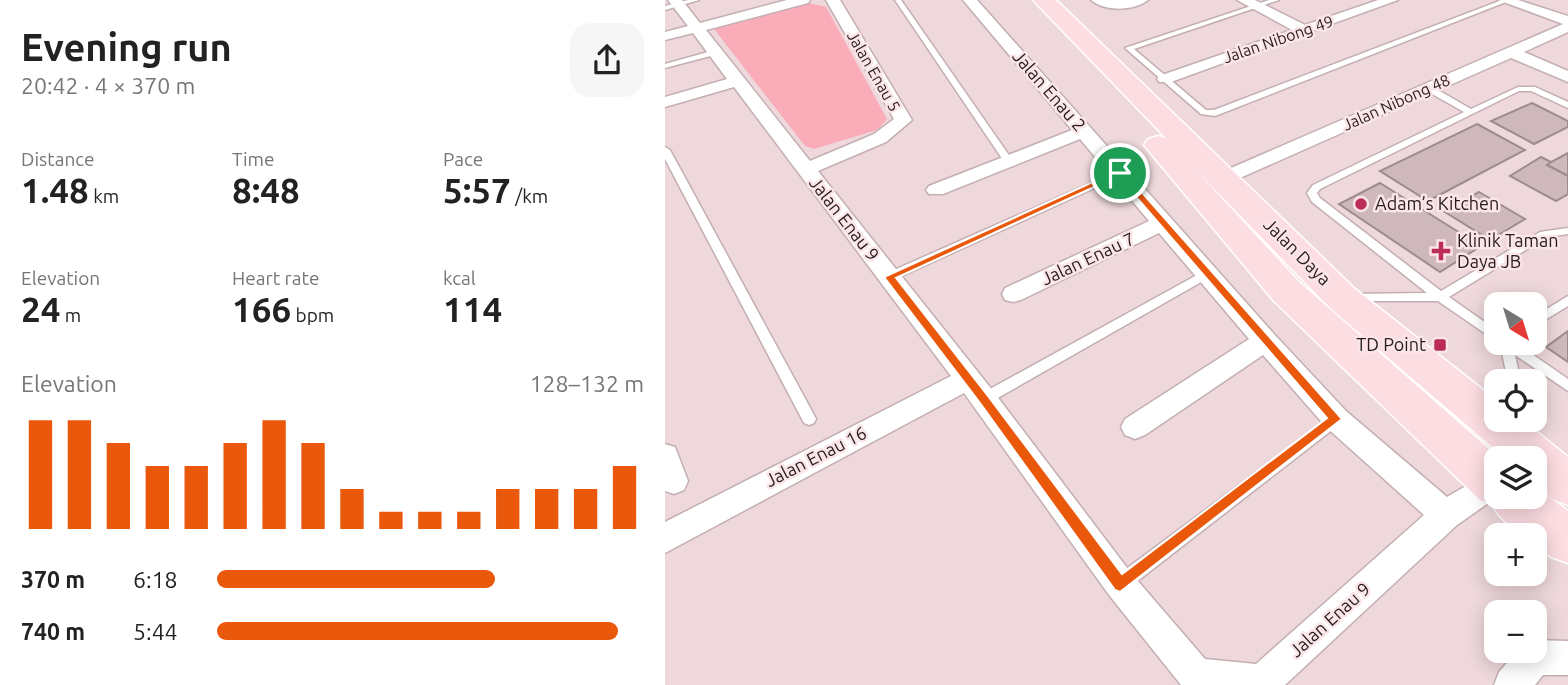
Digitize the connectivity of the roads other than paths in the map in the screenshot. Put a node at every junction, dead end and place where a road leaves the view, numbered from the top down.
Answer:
1 (803, 0) edge
2 (833, 0) edge
3 (898, 0) edge
4 (970, 0) edge
5 (1014, 0) edge
6 (1044, 0) edge
7 (1141, 0) edge
8 (1276, 0) edge
9 (1391, 0) edge
10 (1507, 0) edge
11 (679, 3) edge
12 (1104, 3) edge
13 (1250, 3) edge
14 (1568, 21) edge
15 (696, 27) junction
16 (1568, 27) edge
17 (1304, 30) junction
18 (665, 36) edge
19 (715, 52) junction
20 (1511, 52) junction
21 (665, 66) edge
22 (1568, 77) edge
23 (1165, 79) junction
24 (737, 81) junction
25 (1428, 88) junction
26 (665, 103) edge
27 (1568, 105) edge
28 (1471, 112) junction
29 (1084, 131) junction
30 (665, 150) edge
31 (1008, 161) junction
32 (805, 170) junction
33 (1120, 173) junction
34 (1224, 178) junction
35 (936, 190) dead end
36 (1162, 223) junction
37 (1568, 231) edge
38 (1206, 274) junction
39 (889, 277) junction
40 (1013, 294) dead end
41 (1440, 297) junction
42 (1342, 298) junction
43 (1568, 300) edge
44 (1547, 314) edge
45 (1484, 327) edge
46 (1265, 341) junction
47 (1523, 355) edge
48 (1568, 386) edge
49 (976, 389) junction
50 (809, 419) dead end
51 (1336, 419) junction
52 (1135, 427) dead end
53 (1484, 473) edge
54 (1568, 484) edge
55 (1484, 496) edge
56 (1527, 509) edge
57 (1446, 515) junction
58 (665, 538) edge
59 (1568, 540) edge
60 (1120, 584) junction
61 (1552, 657) edge
62 (1512, 685) edge

1 - 15 street
2 - 32 street, Jalan Enau 5
3 - 31 lane
4 - 29 street, Jalan Enau 2
5 - 53 main road, Jalan Daya
6 - 34 main road, Jalan Daya
7 - 12 street
8 - 13 lane
9 - 17 street, Jalan Nibong 49
10 - 14 street
10 - 23 lane
11 - 15 street, Jalan Enau 9
13 - 17 street
13 - 23 lane
15 - 18 street
15 - 19 street, Jalan Enau 9
16 - 20 street, Jalan Nibong 48
17 - 23 street, Jalan Nibong 49
19 - 21 lane
19 - 24 street, Jalan Enau 9
20 - 22 street
20 - 25 street, Jalan Nibong 48
24 - 26 street
24 - 32 street, Jalan Enau 9
25 - 28 lane
25 - 34 street, Jalan Nibong 48
27 - 28 lane
28 - 41 lane
29 - 31 street
29 - 33 street, Jalan Enau 2
30 - 50 lane
31 - 35 street
32 - 39 street, Jalan Enau 9
33 - 36 street, Jalan Enau 2
33 - 39 lane
34 - 42 main road, Jalan Daya
36 - 38 street, Jalan Enau 2
36 - 40 street, Jalan Enau 7
37 - 41 lane
38 - 46 street, Jalan Enau 2
38 - 49 lane
39 - 49 street, Jalan Enau 9
41 - 42 lane
41 - 45 lane
42 - 54 main road, Jalan Daya
43 - 44 lane
46 - 51 street, Jalan Enau 2
46 - 52 street
47 - 48 lane
49 - 58 street, Jalan Enau 16
49 - 60 street, Jalan Enau 9
51 - 57 street, Jalan Enau 2
51 - 60 lane
55 - 57 street, Jalan Enau 9
56 - 59 main road, Jalan Daya
57 - 60 street, Jalan Enau 9
61 - 62 street

